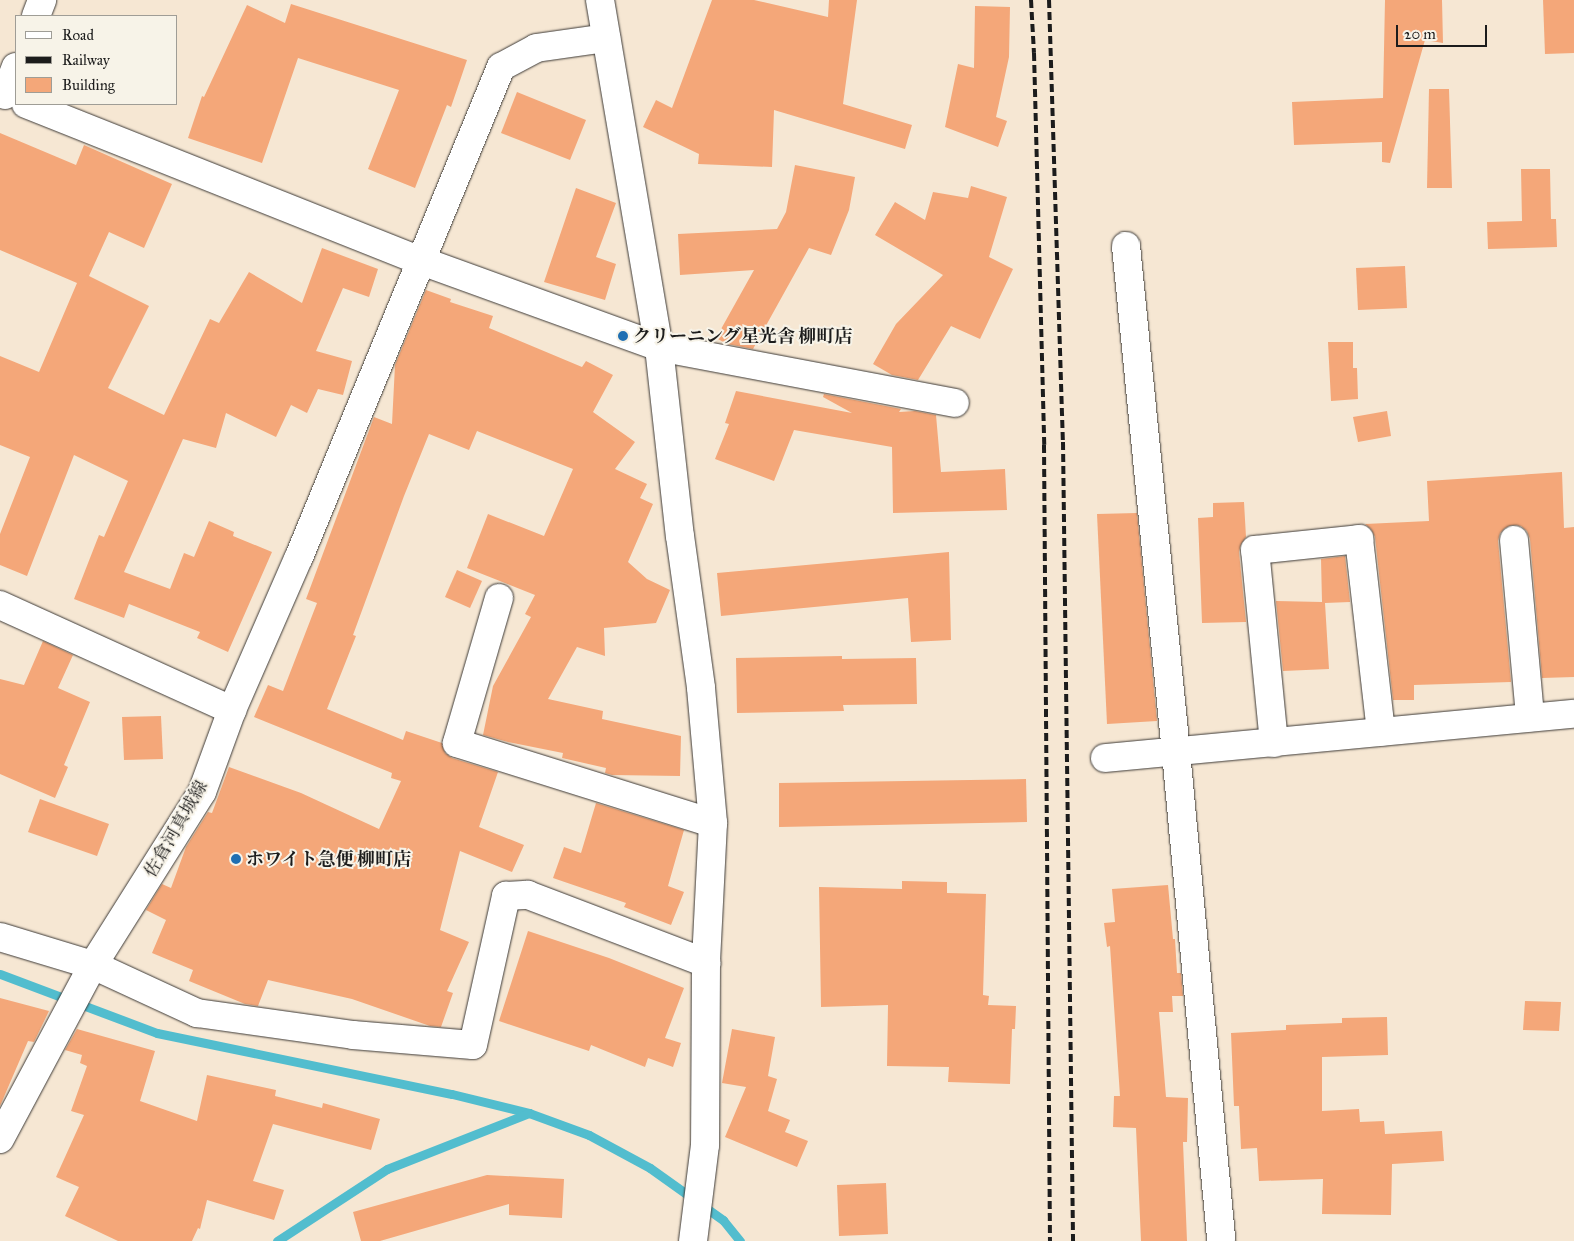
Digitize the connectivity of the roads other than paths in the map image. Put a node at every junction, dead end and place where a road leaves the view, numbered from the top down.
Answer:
1 (42, 0) edge
2 (600, 0) edge
3 (36, 15) edge
4 (606, 38) junction
5 (15, 75) edge
6 (12, 98) edge
7 (30, 105) edge
8 (1126, 246) dead end
9 (419, 260) junction
10 (660, 347) junction
11 (955, 403) dead end
12 (1514, 540) dead end
13 (499, 598) dead end
14 (0, 605) edge
15 (232, 710) junction
16 (1574, 714) edge
17 (1530, 717) junction
18 (1381, 732) junction
19 (1274, 744) junction
20 (1176, 752) junction
21 (1105, 758) dead end
22 (713, 824) junction
23 (0, 937) edge
24 (706, 963) junction
25 (93, 965) junction
26 (0, 1139) edge
27 (693, 1241) edge
28 (1221, 1241) edge

1 - 3 street
2 - 4 street
4 - 9 street, 佐倉河真城線
4 - 10 street
5 - 6 street
7 - 9 street
8 - 20 street
9 - 10 street
9 - 15 street, 佐倉河真城線
10 - 11 street
10 - 22 street
12 - 17 street
13 - 22 street
14 - 15 street
15 - 25 street, 佐倉河真城線
16 - 17 street
17 - 18 street
18 - 19 street
18 - 19 street
19 - 20 street
20 - 21 street
20 - 28 street
22 - 24 street
23 - 25 street
24 - 25 street
24 - 27 street
25 - 26 street, 佐倉河真城線

